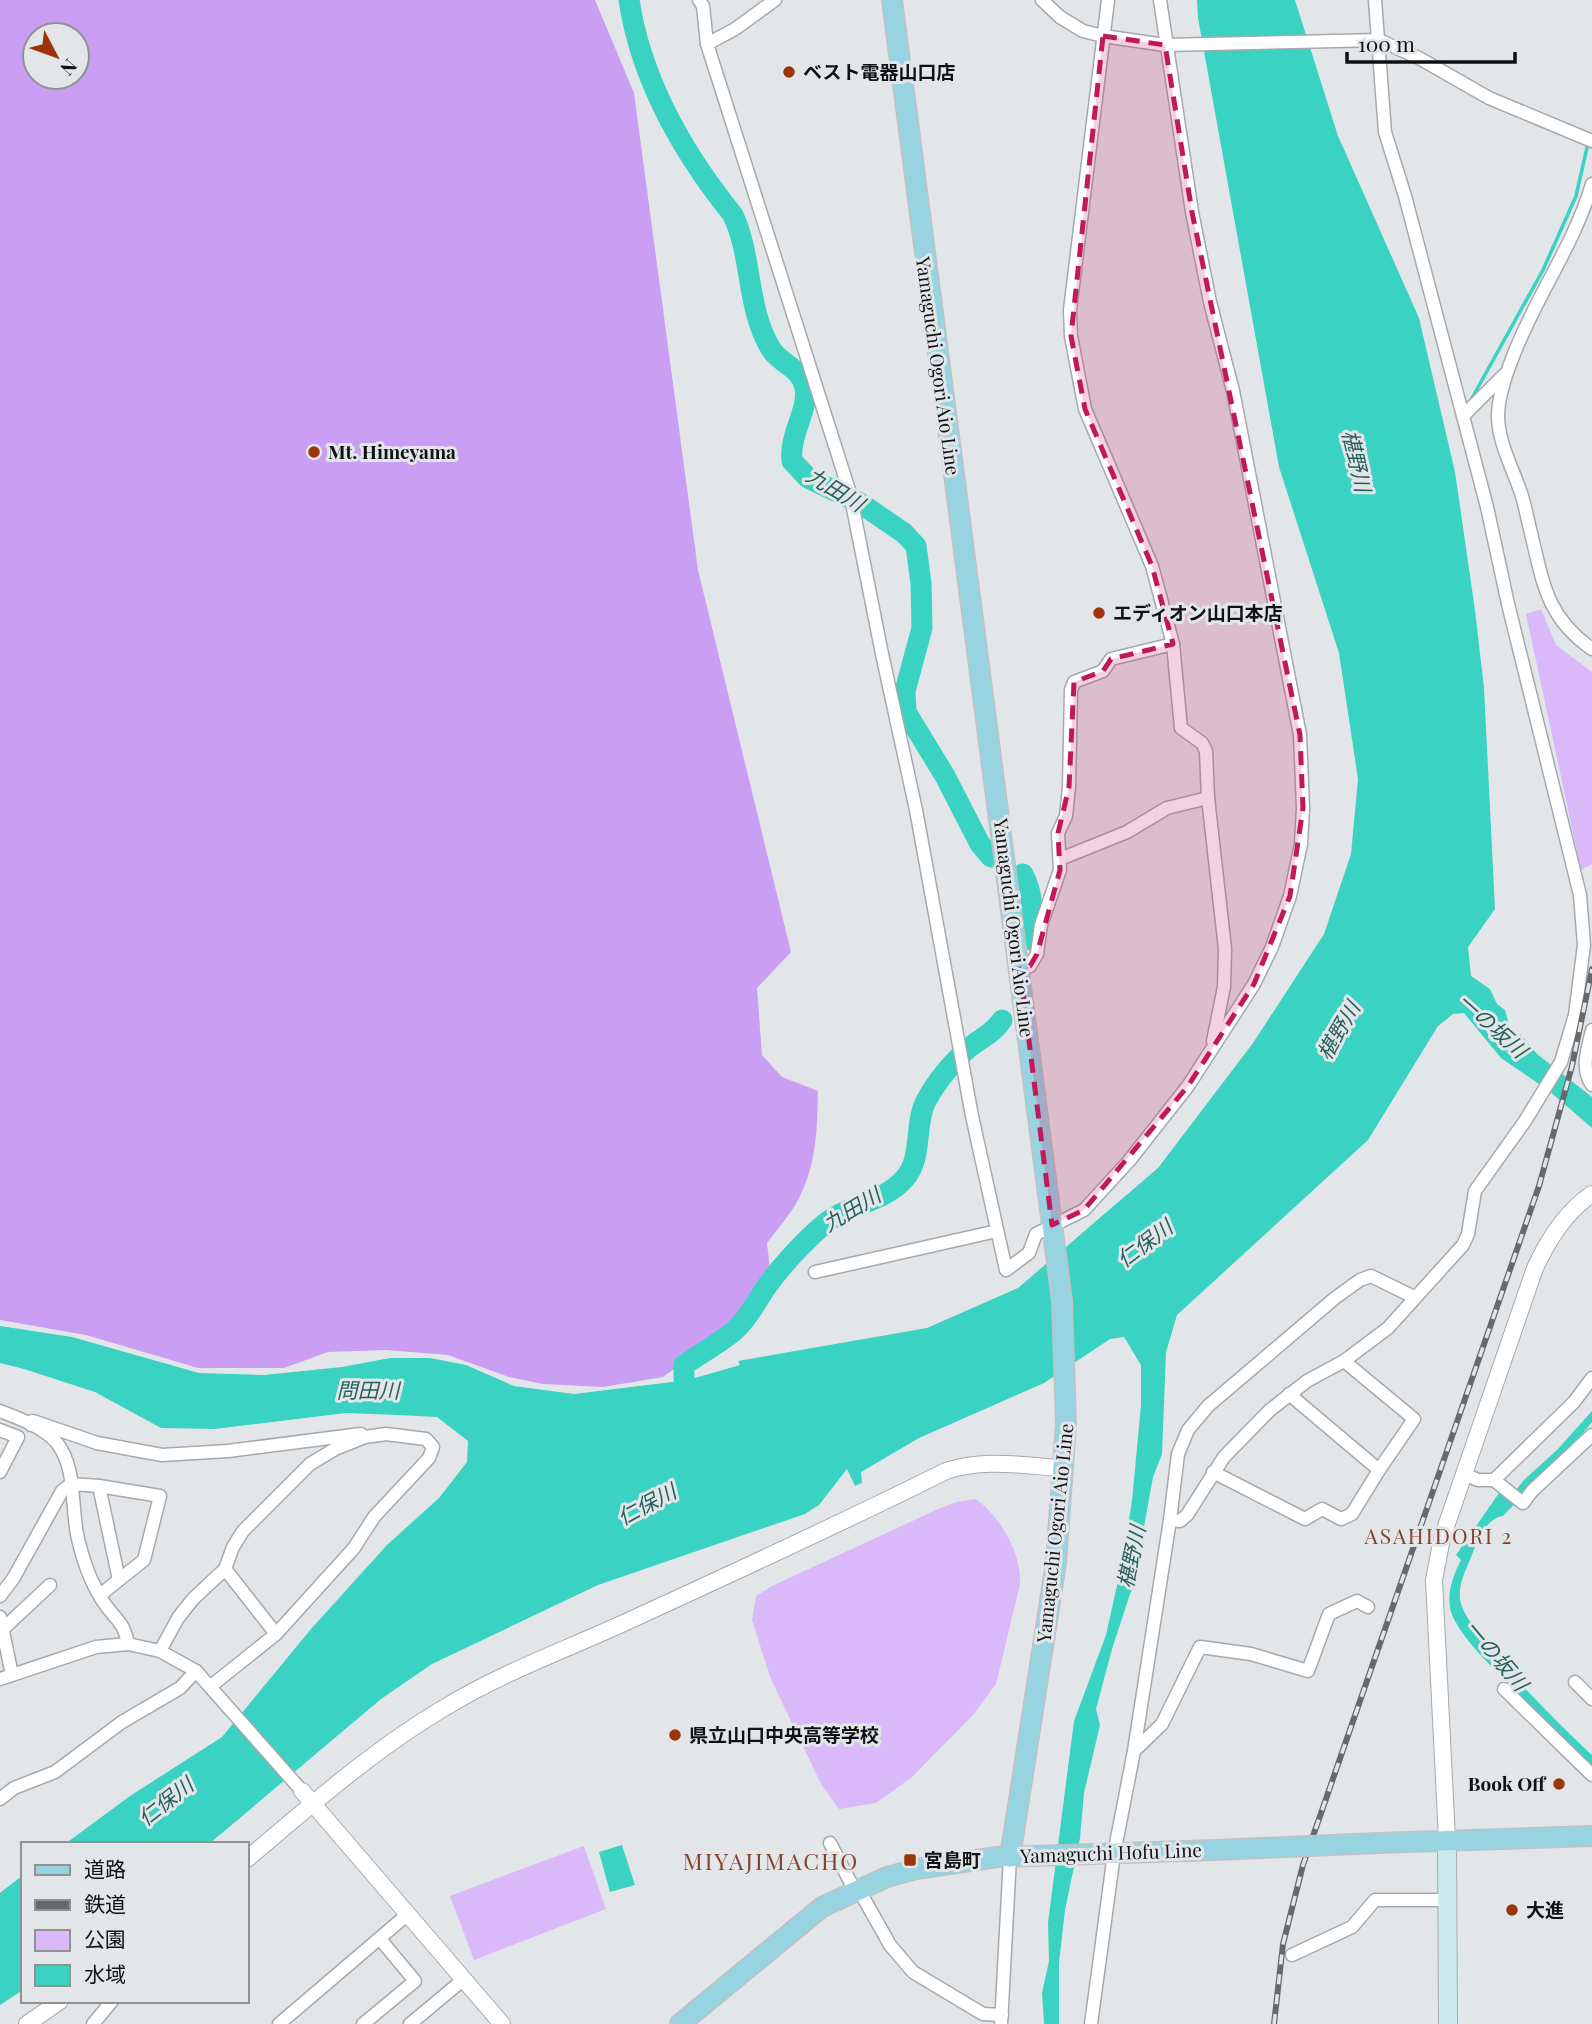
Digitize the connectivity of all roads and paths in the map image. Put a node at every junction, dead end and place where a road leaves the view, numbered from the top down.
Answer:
1 (699, 0) edge
2 (775, 0) edge
3 (892, 0) edge
4 (1042, 0) edge
5 (1108, 0) edge
6 (1160, 0) edge
7 (1375, 0) edge
8 (1103, 36) junction
9 (1375, 39) junction
10 (707, 44) junction
11 (1165, 45) junction
12 (1592, 141) edge
13 (1592, 184) edge
14 (1507, 372) junction
15 (1463, 415) junction
16 (1173, 644) junction
17 (1592, 649) edge
18 (1208, 798) junction
19 (1060, 859) junction
20 (1020, 969) junction
21 (1592, 1030) edge
22 (1212, 1048) junction
23 (1562, 1059) junction
24 (1584, 1063) junction
25 (1592, 1085) edge
26 (1592, 1194) edge
27 (1052, 1230) junction
28 (997, 1231) junction
29 (815, 1272) dead end
30 (1414, 1297) junction
31 (1344, 1361) junction
32 (1592, 1378) edge
33 (1289, 1394) junction
34 (0, 1411) edge
35 (31, 1425) junction
36 (0, 1430) edge
37 (1592, 1436) edge
38 (365, 1437) junction
39 (1065, 1468) junction
40 (1379, 1470) junction
41 (0, 1472) edge
42 (1213, 1472) junction
43 (1464, 1474) junction
44 (1494, 1480) junction
45 (71, 1484) junction
46 (99, 1486) junction
47 (1170, 1520) junction
48 (225, 1569) junction
49 (0, 1574) edge
50 (13, 1579) junction
51 (119, 1580) junction
52 (50, 1585) dead end
53 (100, 1595) junction
54 (0, 1596) edge
55 (1368, 1607) dead end
56 (1, 1623) edge
57 (276, 1634) junction
58 (128, 1644) junction
59 (160, 1651) junction
60 (196, 1671) junction
61 (6, 1677) edge
62 (1575, 1682) dead end
63 (214, 1689) junction
64 (1504, 1689) dead end
65 (1592, 1699) edge
66 (1134, 1751) junction
67 (1592, 1775) edge
68 (305, 1794) junction
69 (0, 1799) edge
70 (1592, 1836) edge
71 (1447, 1839) junction
72 (830, 1843) dead end
73 (1110, 1854) junction
74 (1010, 1857) junction
75 (248, 1858) edge
76 (857, 1890) junction
77 (1448, 1900) junction
78 (408, 1914) junction
79 (380, 1939) junction
80 (1292, 1955) dead end
81 (464, 1979) junction
82 (58, 2003) edge
83 (110, 2003) edge
84 (1001, 2020) edge
85 (27, 2024) edge
86 (93, 2024) edge
87 (279, 2024) edge
88 (363, 2024) edge
89 (410, 2024) edge
90 (502, 2024) edge
91 (680, 2024) edge
92 (1091, 2024) edge
93 (1448, 2024) edge

1 - 10 street
2 - 10 street
3 - 20 main road, Yamaguchi Ogori Aio Line
4 - 8 street
5 - 8 street
6 - 11 street
7 - 9 street
8 - 11 street
8 - 16 street
9 - 11 street
9 - 12 street
9 - 15 street
10 - 28 street
11 - 22 street
13 - 14 street
14 - 15 street
14 - 17 street
15 - 23 street
16 - 18 street
16 - 19 street
18 - 19 street
18 - 22 street
19 - 20 street
20 - 27 main road, Yamaguchi Ogori Aio Line
21 - 24 street
22 - 27 street
23 - 24 street
23 - 30 street
24 - 25 street
26 - 43 street
27 - 28 street
27 - 39 main road, Yamaguchi Ogori Aio Line
28 - 29 street
30 - 31 street
30 - 47 street
31 - 33 street
31 - 40 street
32 - 44 street
33 - 40 street
33 - 42 street
34 - 35 street
35 - 38 street
35 - 45 street
36 - 41 street
37 - 44 street
38 - 48 street
38 - 57 street
39 - 68 street
39 - 74 main road, Yamaguchi Ogori Aio Line
40 - 42 street
42 - 47 street
43 - 44 street
43 - 71 street
45 - 46 street
45 - 50 street
45 - 53 street
46 - 51 street
46 - 51 street
47 - 66 street
48 - 57 street
48 - 59 street
49 - 50 street
50 - 54 street
51 - 53 street
52 - 56 street
53 - 58 street
55 - 66 street
56 - 61 street
57 - 63 street
58 - 59 street
58 - 61 street
59 - 60 street
60 - 63 street
60 - 69 street
62 - 65 street
63 - 68 street
64 - 67 street
66 - 73 street
68 - 75 street
68 - 78 street
70 - 71 main road, Yamaguchi Hofu Line
71 - 73 main road, Yamaguchi Hofu Line, bridge
71 - 77 main road
72 - 76 street
73 - 74 main road, Yamaguchi Hofu Line
73 - 92 street
74 - 76 main road, Yamaguchi Hofu Line
74 - 84 street
76 - 84 street
76 - 91 main road, Yamaguchi Hofu Line
77 - 80 street
77 - 93 main road
78 - 79 street
78 - 81 street
79 - 87 street
79 - 88 street
81 - 89 street
81 - 90 street
82 - 85 street
83 - 86 street

